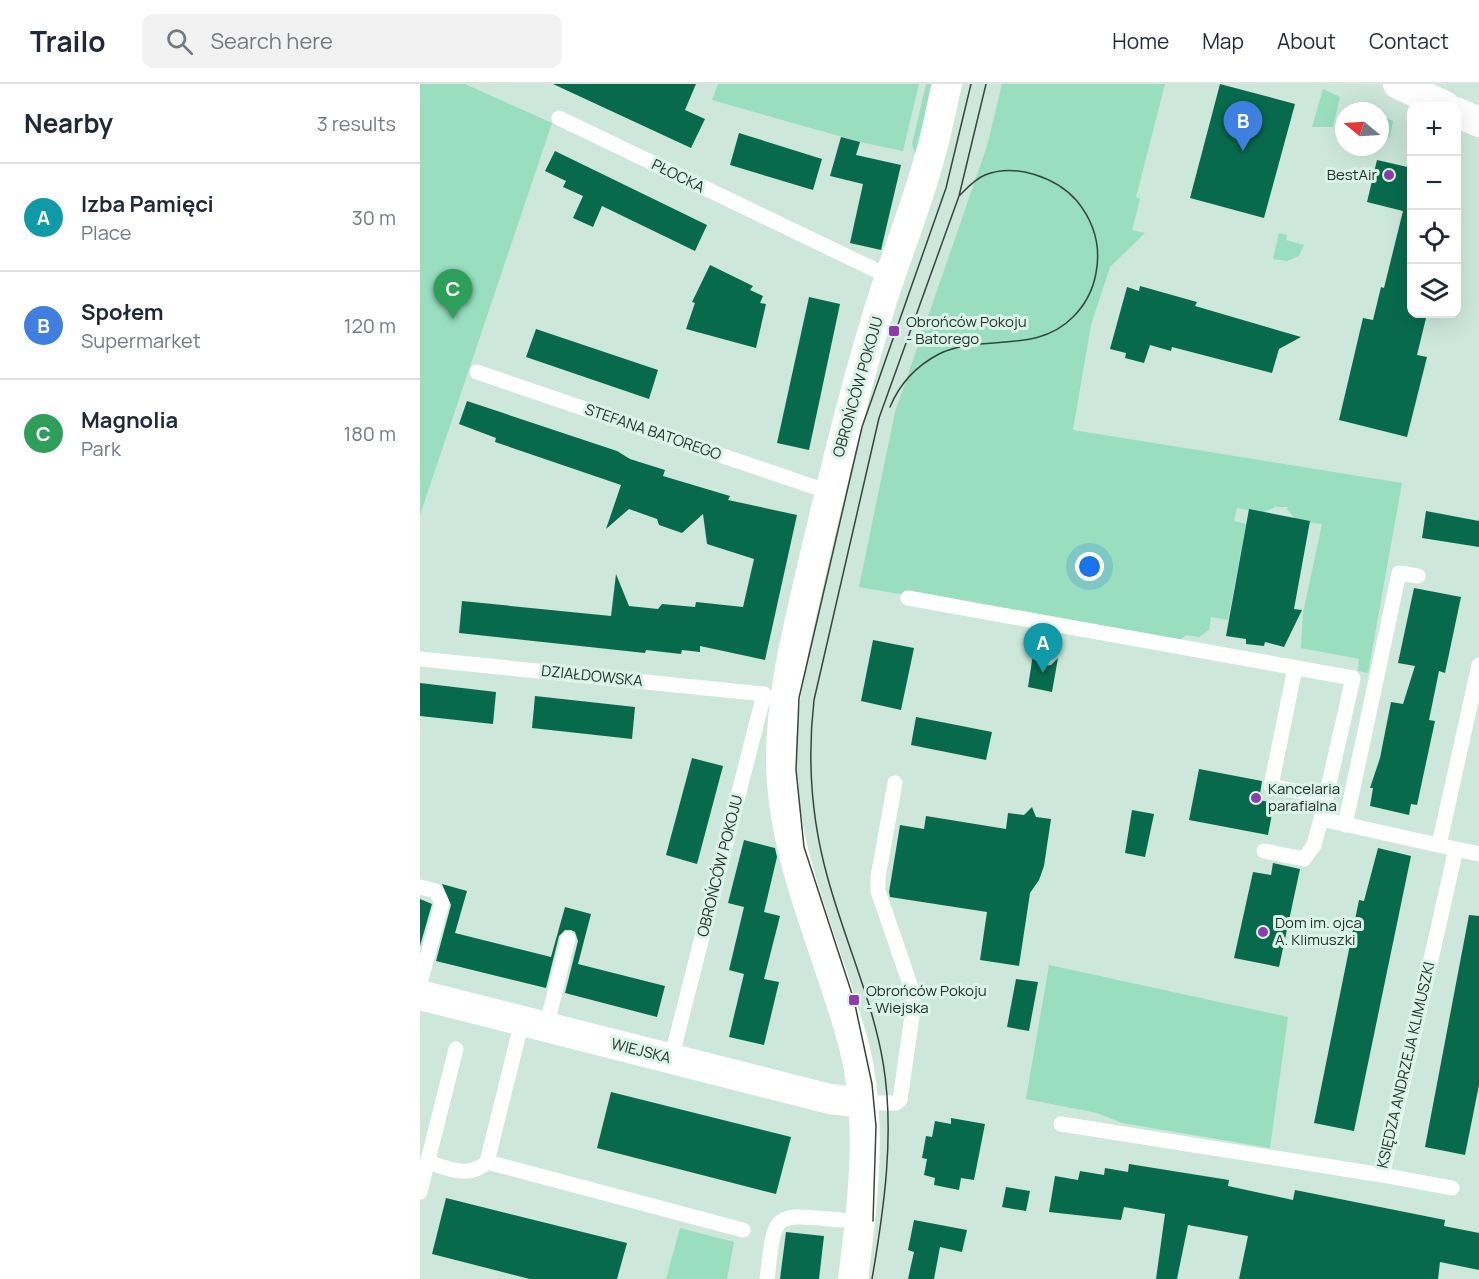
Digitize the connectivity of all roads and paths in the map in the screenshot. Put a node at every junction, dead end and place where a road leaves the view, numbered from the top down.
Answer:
1 (947, 84) edge
2 (1398, 84) edge
3 (1436, 102) edge
4 (1461, 114) edge
5 (559, 118) dead end
6 (1479, 123) edge
7 (890, 277) junction
8 (477, 372) dead end
9 (829, 492) junction
10 (1418, 576) dead end
11 (908, 598) dead end
12 (1051, 626) junction
13 (1047, 656) dead end
14 (420, 659) edge
15 (1479, 665) edge
16 (1295, 668) junction
17 (775, 695) junction
18 (1475, 703) edge
19 (895, 783) dead end
20 (1326, 797) junction
21 (1333, 822) junction
22 (1439, 845) junction
23 (1456, 849) junction
24 (1264, 852) dead end
25 (1479, 854) edge
26 (420, 886) edge
27 (568, 939) dead end
28 (420, 983) edge
29 (420, 995) edge
30 (534, 1024) junction
31 (456, 1050) dead end
32 (671, 1059) junction
33 (863, 1103) junction
34 (1061, 1124) dead end
35 (428, 1162) junction
36 (486, 1162) junction
37 (1382, 1175) junction
38 (1452, 1188) dead end
39 (420, 1192) edge
40 (841, 1220) dead end
41 (743, 1230) dead end
42 (767, 1279) edge
43 (853, 1279) edge

1 - 7 street, OBROŃCÓW POKOJU
2 - 3 street
4 - 6 street
5 - 7 lane, PŁOCKA
7 - 9 street, OBROŃCÓW POKOJU
8 - 9 lane, STEFANA BATOREGO
9 - 17 street, OBROŃCÓW POKOJU
10 - 21 lane
11 - 12 lane
12 - 13 lane
12 - 16 lane
14 - 17 lane, DZIAŁDOWSKA
15 - 18 lane
16 - 20 lane
16 - 20 lane
17 - 32 lane, OBROŃCÓW POKOJU
17 - 33 street, OBROŃCÓW POKOJU
18 - 22 lane
19 - 33 lane
20 - 21 lane
21 - 22 lane
21 - 24 lane
22 - 23 lane
23 - 25 lane
23 - 37 lane, KSIĘDZA ANDRZEJA KLIMUSZKI
26 - 28 lane
27 - 30 lane
29 - 30 street, WIEJSKA
30 - 32 street, WIEJSKA
30 - 36 lane
31 - 35 lane
32 - 33 street, WIEJSKA
33 - 43 street, OBROŃCÓW POKOJU
34 - 37 lane, KSIĘDZA ANDRZEJA KLIMUSZKI
35 - 36 lane
35 - 39 lane
36 - 41 lane
37 - 38 lane
40 - 42 lane

